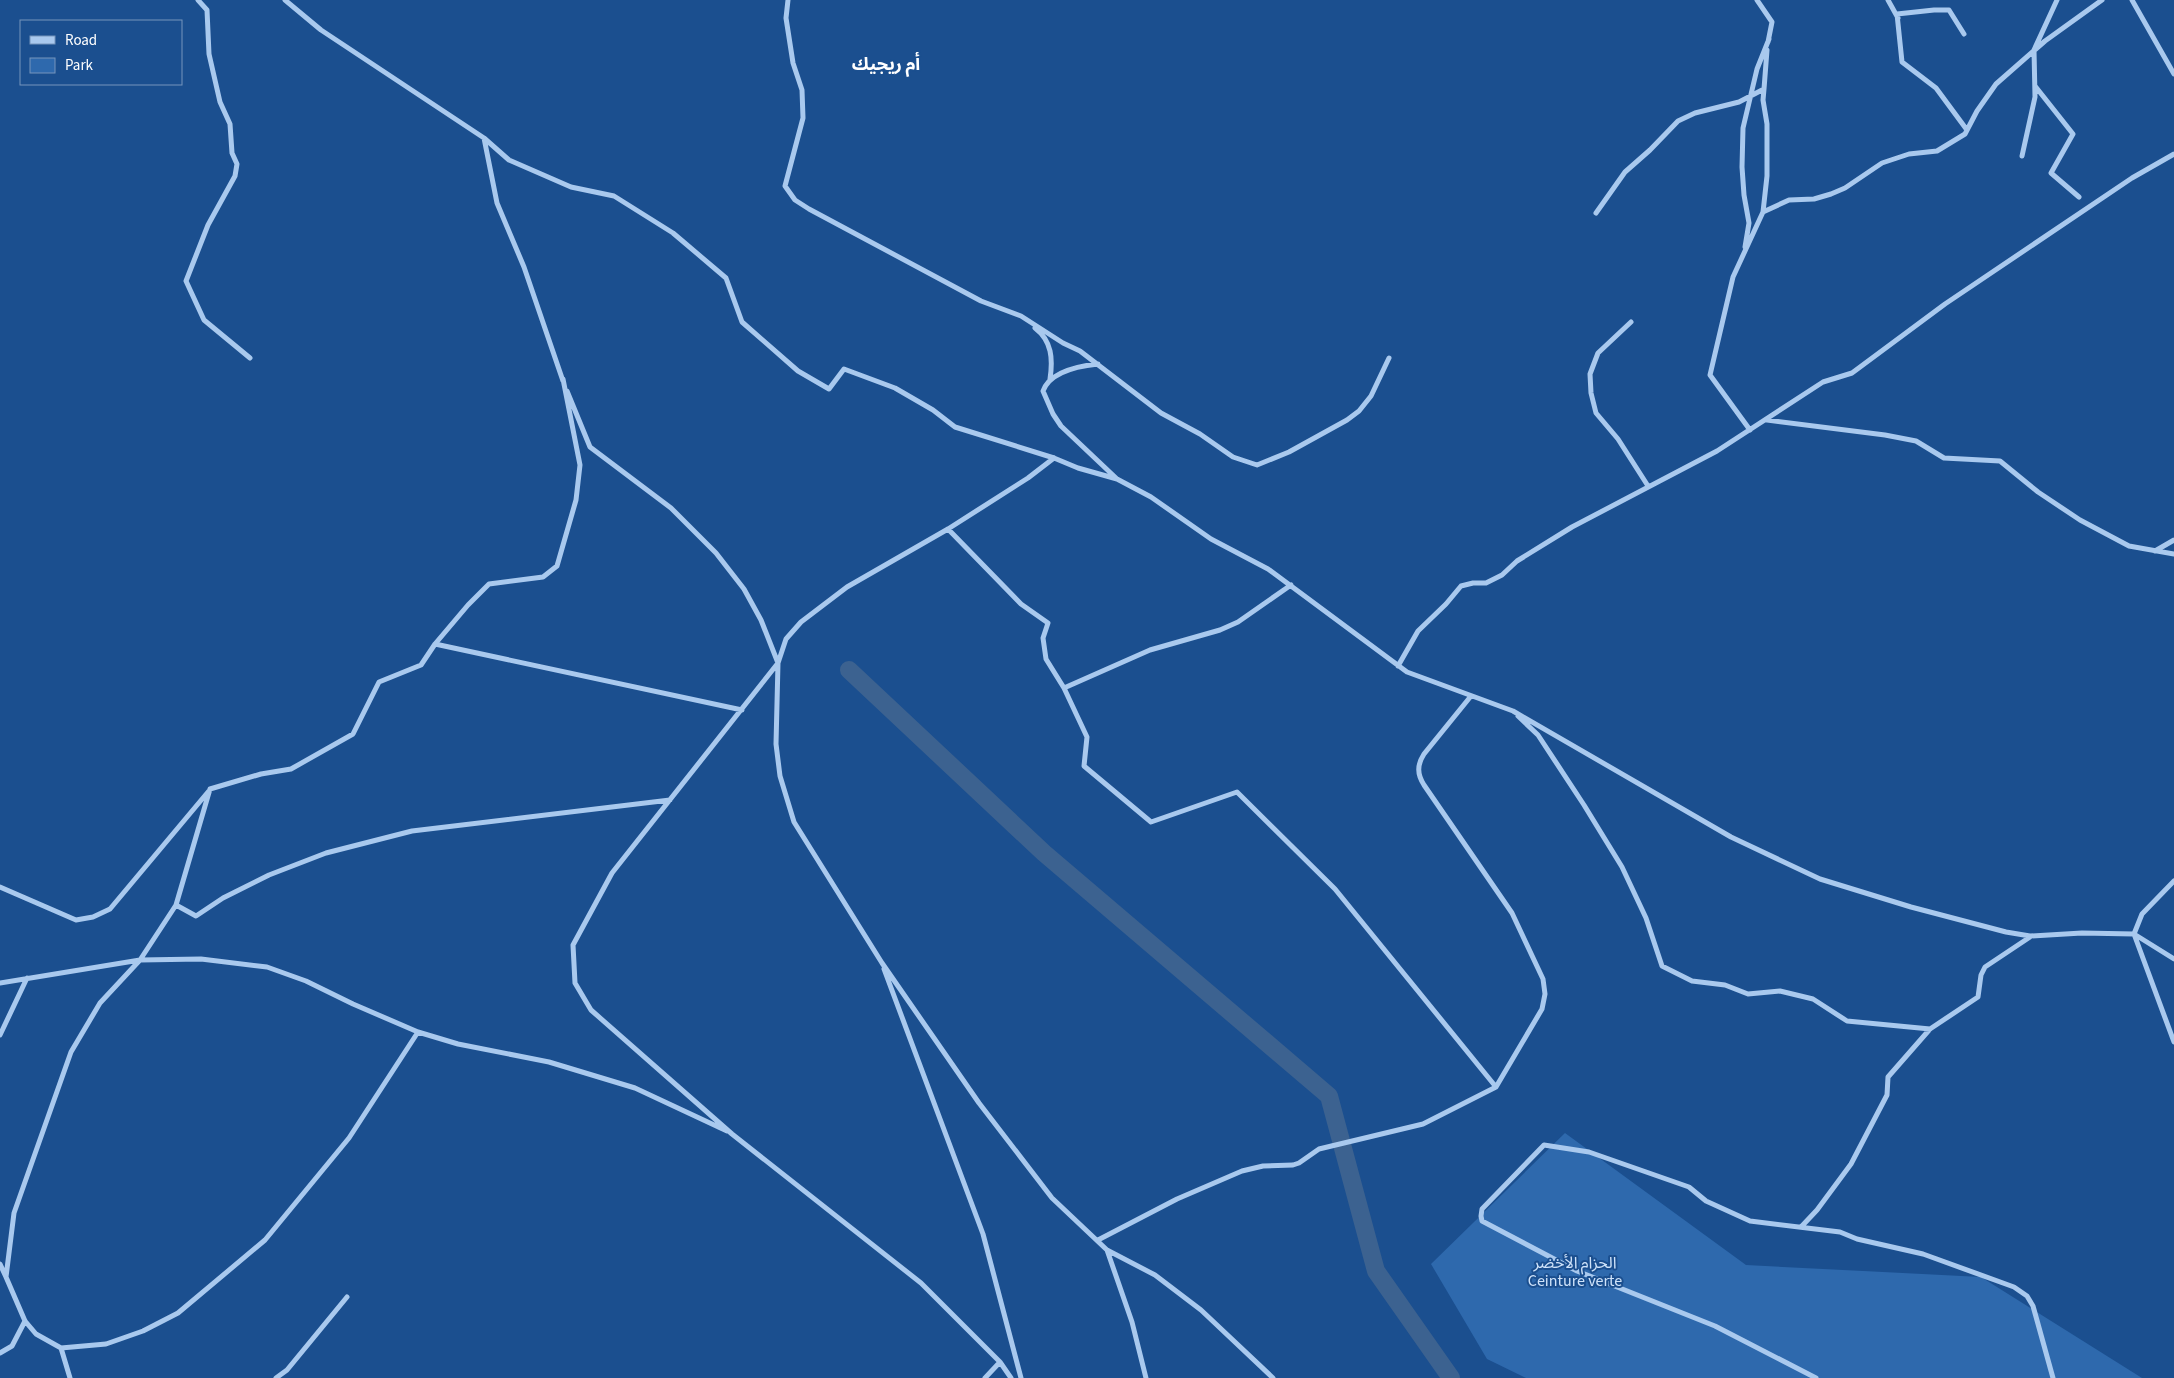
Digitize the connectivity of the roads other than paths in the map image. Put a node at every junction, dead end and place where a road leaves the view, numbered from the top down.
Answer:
1 (198, 0) edge
2 (285, 0) edge
3 (788, 0) edge
4 (1757, 0) edge
5 (1888, 0) edge
6 (2057, 0) edge
7 (2102, 0) edge
8 (2132, 0) edge
9 (1897, 14) junction
10 (1964, 34) dead end
11 (1768, 39) junction
12 (2034, 50) junction
13 (2174, 74) edge
14 (2035, 86) junction
15 (1764, 89) junction
16 (1752, 96) junction
17 (1966, 132) junction
18 (484, 138) junction
19 (2174, 154) edge
20 (2022, 156) dead end
21 (2079, 197) dead end
22 (1763, 212) junction
23 (1596, 213) dead end
24 (1745, 252) junction
25 (1021, 316) junction
26 (1631, 322) dead end
27 (250, 358) dead end
28 (1389, 358) dead end
29 (1098, 364) junction
30 (563, 379) junction
31 (1050, 379) junction
32 (1766, 420) junction
33 (1750, 430) junction
34 (1054, 458) junction
35 (1117, 479) junction
36 (1648, 486) junction
37 (948, 529) junction
38 (2174, 540) edge
39 (2154, 551) junction
40 (2174, 554) edge
41 (1291, 585) junction
42 (435, 644) junction
43 (778, 663) junction
44 (1398, 666) junction
45 (1064, 688) junction
46 (1471, 696) junction
47 (742, 710) junction
48 (1512, 711) junction
49 (210, 789) junction
50 (671, 800) junction
51 (2174, 881) edge
52 (0, 888) edge
53 (176, 905) junction
54 (2134, 934) junction
55 (2030, 936) junction
56 (2174, 959) edge
57 (140, 960) junction
58 (882, 963) junction
59 (27, 978) junction
60 (0, 983) edge
61 (1930, 1029) junction
62 (418, 1032) junction
63 (0, 1035) edge
64 (2174, 1042) edge
65 (1496, 1087) junction
66 (732, 1134) junction
67 (1800, 1227) junction
68 (1098, 1240) junction
69 (1107, 1250) junction
70 (0, 1264) edge
71 (6, 1277) junction
72 (347, 1297) dead end
73 (25, 1322) junction
74 (61, 1348) junction
75 (0, 1353) edge
76 (1000, 1362) junction
77 (70, 1378) edge
78 (276, 1378) edge
79 (985, 1378) edge
80 (1011, 1378) edge
81 (1021, 1378) edge
82 (1146, 1378) edge
83 (1273, 1378) edge
84 (1816, 1378) edge
85 (2053, 1378) edge

1 - 27 street
2 - 18 street
3 - 25 street
4 - 11 street
5 - 9 street
6 - 12 street
7 - 12 street
8 - 13 street
9 - 10 street
9 - 17 street
11 - 15 street
11 - 16 street
12 - 14 street
12 - 17 street
14 - 20 street
14 - 21 street
15 - 16 street
15 - 22 street
16 - 23 street
16 - 24 street
17 - 22 street
18 - 30 street
18 - 34 street
19 - 32 street
22 - 24 street
24 - 33 street
25 - 29 street
25 - 31 street
26 - 36 street
28 - 29 street
29 - 31 street
30 - 42 street
30 - 43 street
31 - 35 street
32 - 33 street
32 - 39 street
33 - 36 street
34 - 35 street
34 - 37 street
35 - 41 street
36 - 44 street
37 - 43 street
37 - 45 street
38 - 39 street
39 - 40 street
41 - 44 street
41 - 45 street
42 - 47 street
42 - 49 street
43 - 47 street
43 - 58 street
44 - 46 street
45 - 65 street
46 - 48 street
46 - 65 street
47 - 50 street
48 - 55 street
48 - 61 street
49 - 52 street
49 - 53 street
50 - 53 street
50 - 66 street
51 - 54 street
53 - 57 street
54 - 55 street
54 - 56 street
54 - 64 street
55 - 61 street
57 - 59 street
57 - 62 street
57 - 71 street
58 - 68 street
58 - 81 street
59 - 60 street
59 - 63 street
61 - 67 street
62 - 66 street
62 - 74 street
65 - 68 street
66 - 76 street
67 - 84 street
67 - 85 street
68 - 69 street
69 - 82 street
69 - 83 street
70 - 71 street
71 - 73 street
72 - 78 street
73 - 74 street
73 - 75 street
74 - 77 street
76 - 79 street
76 - 80 street

